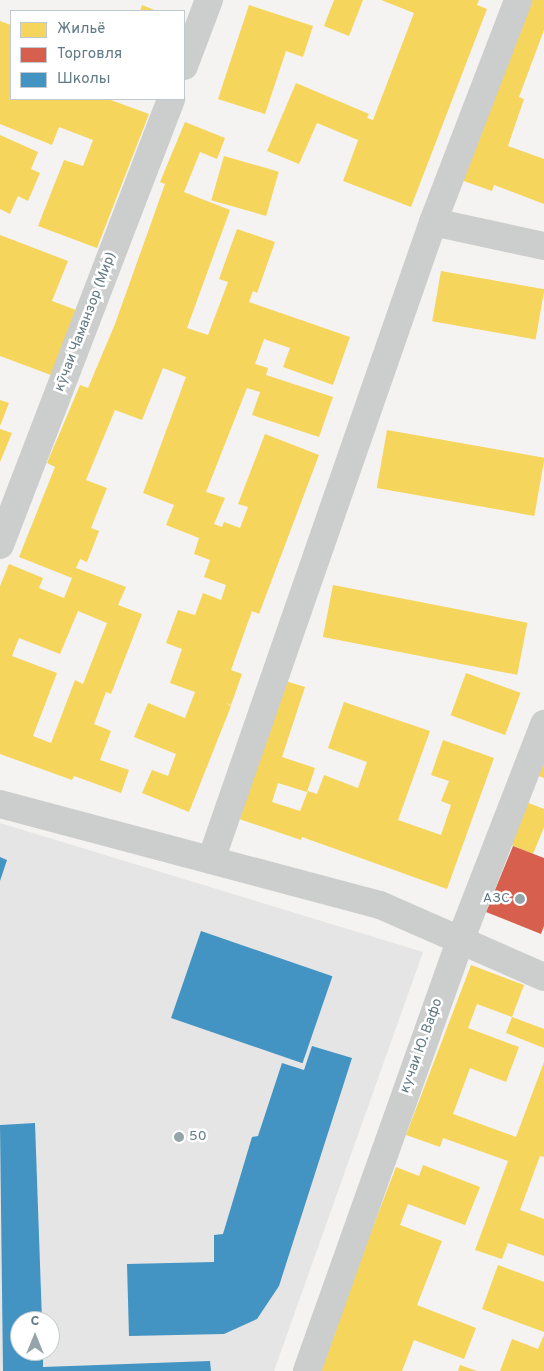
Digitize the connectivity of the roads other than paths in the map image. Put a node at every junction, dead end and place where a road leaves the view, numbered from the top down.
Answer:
1 (209, 0) edge
2 (518, 0) edge
3 (185, 63) edge
4 (171, 100) edge
5 (433, 222) junction
6 (544, 246) edge
7 (0, 545) edge
8 (544, 724) edge
9 (0, 804) edge
10 (211, 860) junction
11 (460, 940) junction
12 (544, 977) edge
13 (307, 1371) edge

1 - 3 street
2 - 5 street
4 - 7 street, кӯчаи Чаманзор (Мир)
5 - 6 street
5 - 10 street
8 - 11 street, кучаи Ю. Вафо
9 - 10 street
10 - 11 street
11 - 12 street
11 - 13 street, кучаи Ю. Вафо

